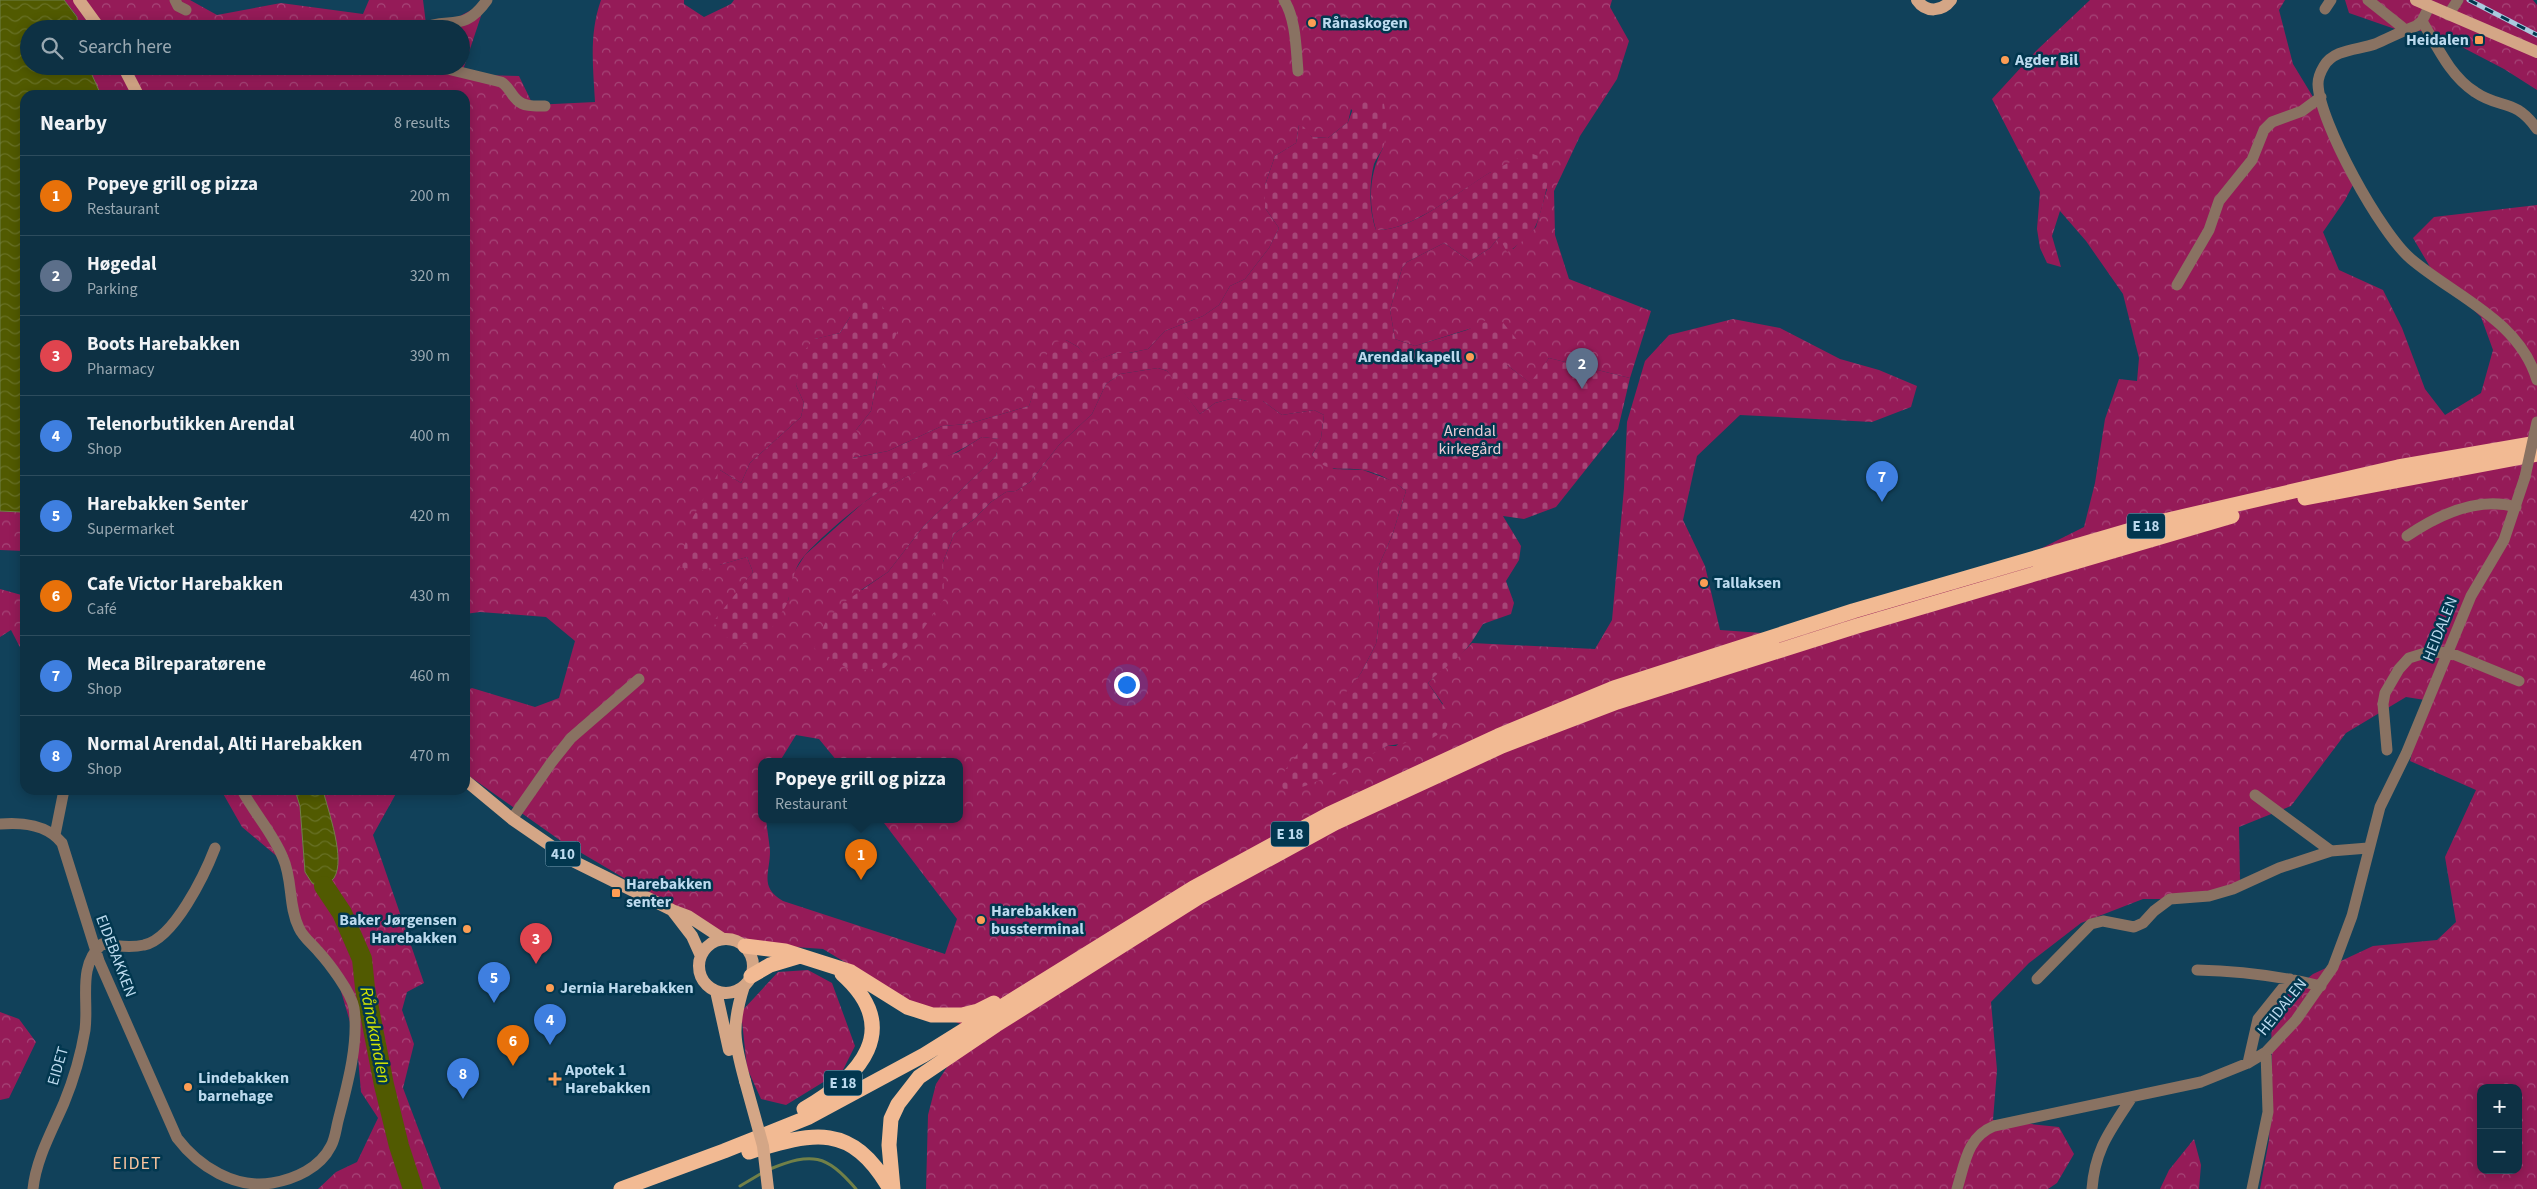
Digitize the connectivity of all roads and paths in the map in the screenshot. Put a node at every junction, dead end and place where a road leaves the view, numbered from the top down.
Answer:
1 (79, 0) edge
2 (175, 0) edge
3 (487, 0) edge
4 (1284, 0) edge
5 (1916, 0) edge
6 (1953, 0) edge
7 (2368, 0) edge
8 (2416, 0) edge
9 (2458, 0) edge
10 (2429, 7) junction
11 (186, 10) dead end
12 (2448, 15) junction
13 (93, 20) edge
14 (466, 20) edge
15 (2422, 21) junction
16 (2403, 30) junction
17 (2537, 52) edge
18 (1298, 71) dead end
19 (128, 75) edge
20 (470, 75) edge
21 (135, 90) edge
22 (2321, 98) junction
23 (545, 106) dead end
24 (2537, 129) edge
25 (2177, 285) dead end
26 (2537, 380) edge
27 (2537, 422) edge
28 (2537, 443) edge
29 (2537, 454) edge
30 (2516, 507) junction
31 (2407, 536) dead end
32 (2448, 652) junction
33 (639, 679) dead end
34 (2520, 681) dead end
35 (2387, 750) dead end
36 (470, 784) edge
37 (63, 795) edge
38 (245, 795) edge
39 (2255, 795) dead end
40 (512, 819) junction
41 (0, 824) edge
42 (55, 835) junction
43 (215, 848) dead end
44 (2368, 848) junction
45 (2332, 851) junction
46 (672, 910) junction
47 (723, 939) junction
48 (98, 946) junction
49 (745, 946) junction
50 (701, 956) junction
51 (800, 956) junction
52 (1067, 966) junction
53 (836, 968) junction
54 (2197, 970) dead end
55 (2037, 979) dead end
56 (2290, 979) junction
57 (748, 981) junction
58 (2320, 986) junction
59 (716, 991) junction
60 (996, 1025) junction
61 (2266, 1052) junction
62 (2248, 1063) junction
63 (742, 1082) junction
64 (2132, 1098) junction
65 (724, 1152) junction
66 (741, 1155) junction
67 (32, 1189) edge
68 (620, 1189) edge
69 (651, 1189) edge
70 (761, 1189) edge
71 (768, 1189) edge
72 (892, 1189) edge
73 (1957, 1189) edge
74 (2092, 1189) edge
75 (2252, 1189) edge

1 - 13 main road
2 - 11 street
3 - 14 street
4 - 18 street
5 - 6 main road
7 - 16 street
8 - 10 main road
9 - 12 street
10 - 12 main road
10 - 15 street
12 - 17 main road
15 - 16 street
15 - 24 street
16 - 22 street
19 - 21 main road
20 - 23 street
22 - 25 street
22 - 26 street
27 - 30 street, HEIDALEN, bridge
28 - 52 highway, E 18
29 - 60 highway, E 18
30 - 31 street
30 - 32 street, HEIDALEN
32 - 34 street
32 - 35 street
32 - 44 street, HEIDALEN
33 - 40 street
36 - 40 main road, 410
37 - 42 street
38 - 48 street, EIDEBAKKEN
39 - 45 street
40 - 46 main road, 410
41 - 42 street
42 - 48 street, EIDEBAKKEN
43 - 48 street
44 - 45 street
44 - 58 street, HEIDALEN
45 - 55 street
46 - 47 main road, 410
46 - 50 main road, 410
47 - 49 main road, 410
47 - 50 main road
48 - 67 street, EIDET
49 - 51 highway, E 18
49 - 57 main road, 410
50 - 59 main road, 410
51 - 53 highway, E 18
51 - 57 highway
52 - 53 highway, E 18
52 - 65 highway, E 18
53 - 65 highway, E 18
54 - 56 street
56 - 58 street
56 - 62 street
57 - 59 main road
57 - 63 main road, 410
58 - 61 street, HEIDALEN
59 - 63 main road, 410
60 - 66 highway, E 18
60 - 72 highway, E 18
61 - 62 street, HEIDALEN
61 - 75 street
62 - 64 street, HEIDALEN
63 - 70 main road, 410
63 - 71 main road, 410, bridge
64 - 73 street, HEIDALEN
64 - 74 street
65 - 68 highway, E 18
66 - 69 highway, E 18
66 - 72 highway, E 18

